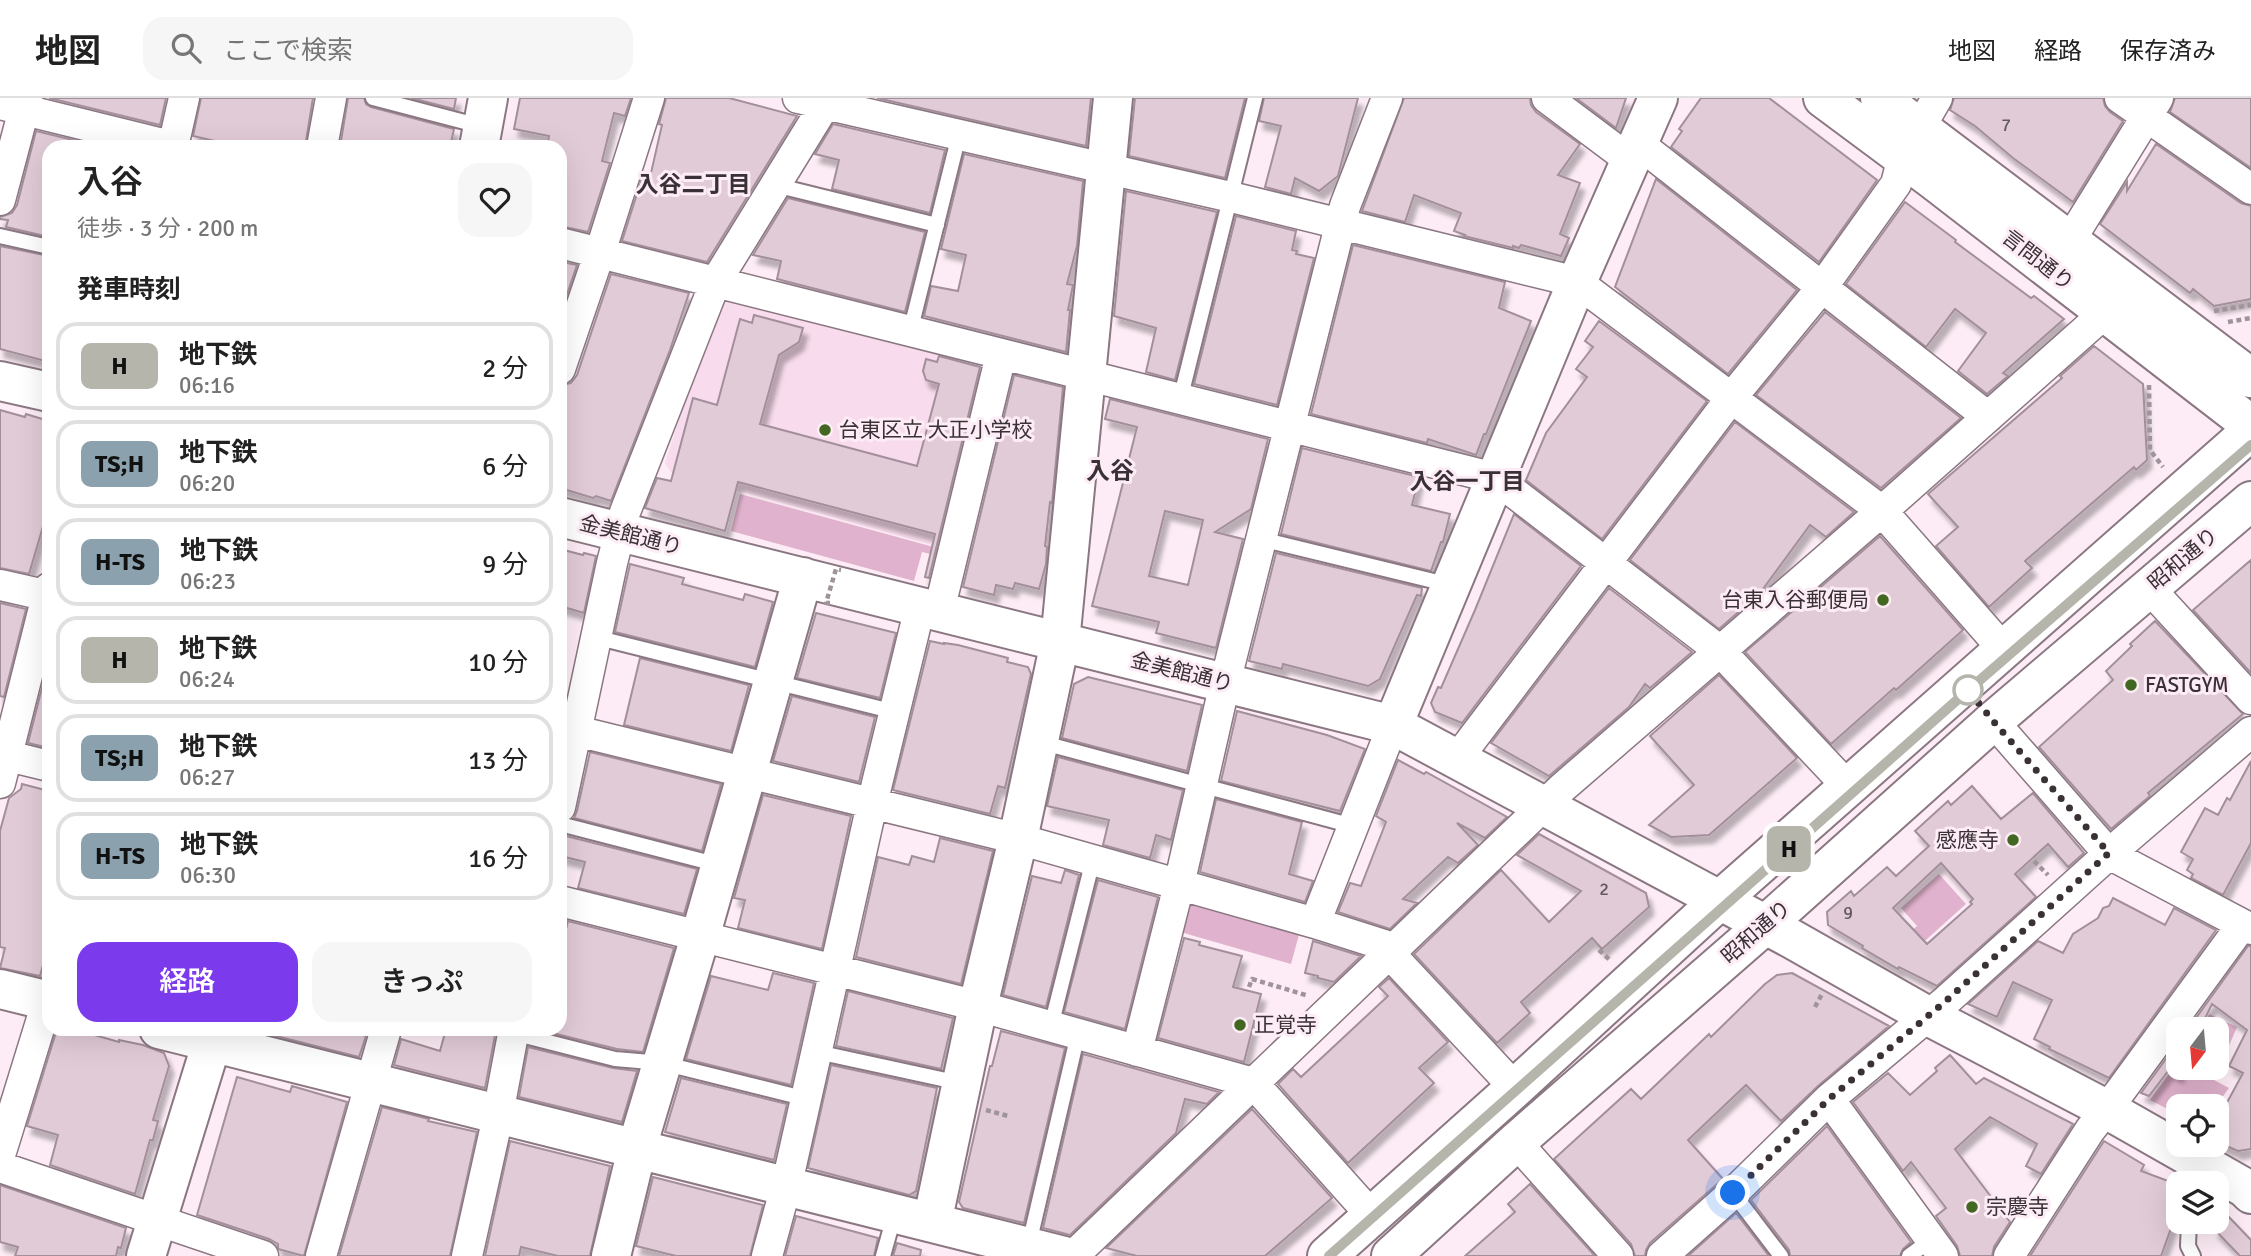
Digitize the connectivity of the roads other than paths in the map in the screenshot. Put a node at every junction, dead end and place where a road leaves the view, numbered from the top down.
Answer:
1 (184, 98) edge
2 (331, 98) edge
3 (373, 98) edge
4 (649, 98) edge
5 (1114, 98) edge
6 (1255, 98) edge
7 (1387, 98) edge
8 (1547, 98) edge
9 (1658, 98) edge
10 (1823, 98) edge
11 (1880, 98) edge
12 (2120, 98) edge
13 (817, 100) edge
14 (17, 104) edge
15 (2152, 107) edge
16 (483, 124) edge
17 (1920, 128) edge
18 (959, 135) junction
19 (148, 140) edge
20 (175, 140) edge
21 (323, 140) edge
22 (1635, 153) junction
23 (1107, 170) junction
24 (775, 185) junction
25 (2251, 189) edge
26 (1231, 197) junction
27 (0, 200) edge
28 (937, 225) junction
29 (1340, 225) junction
30 (0, 236) edge
31 (2069, 242) junction
32 (42, 245) edge
33 (567, 245) edge
34 (600, 253) junction
35 (1577, 282) junction
36 (715, 284) junction
37 (1822, 286) junction
38 (2106, 313) junction
39 (910, 332) junction
40 (567, 349) edge
41 (1001, 355) junction
42 (1086, 375) junction
43 (2251, 378) edge
44 (0, 381) edge
45 (42, 390) edge
46 (1732, 397) junction
47 (1180, 400) junction
48 (1988, 417) junction
49 (1290, 425) junction
50 (2251, 425) edge
51 (2251, 432) edge
52 (1496, 478) junction
53 (2251, 501) edge
54 (1882, 511) junction
55 (567, 519) edge
56 (620, 532) junction
57 (1261, 539) junction
58 (1606, 563) junction
59 (803, 578) junction
60 (0, 585) edge
61 (1451, 585) junction
62 (2149, 588) junction
63 (42, 592) edge
64 (930, 609) junction
65 (42, 615) edge
66 (595, 637) junction
67 (1060, 642) junction
68 (2004, 650) junction
69 (1720, 651) junction
70 (773, 681) junction
71 (1225, 683) junction
72 (2251, 699) edge
73 (895, 712) junction
74 (1993, 721) junction
75 (1393, 725) junction
76 (568, 730) edge
77 (2251, 732) edge
78 (1038, 742) junction
79 (1457, 759) junction
80 (2, 764) edge
81 (42, 766) edge
82 (747, 773) junction
83 (1202, 785) junction
84 (1849, 788) junction
85 (872, 804) junction
86 (1544, 806) junction
87 (567, 826) edge
88 (1353, 826) junction
89 (1017, 839) junction
90 (2109, 853) junction
91 (1093, 860) junction
92 (720, 865) junction
93 (1179, 885) junction
94 (1720, 900) junction
95 (567, 903) edge
96 (1315, 923) junction
97 (1765, 925) junction
98 (2247, 927) edge
99 (700, 937) junction
100 (1390, 954) junction
101 (836, 971) junction
102 (0, 989) edge
103 (42, 998) edge
104 (978, 1006) junction
105 (1926, 1015) junction
106 (42, 1018) edge
107 (1065, 1030) junction
108 (214, 1036) edge
109 (384, 1036) edge
110 (513, 1036) edge
111 (532, 1036) edge
112 (1137, 1051) junction
113 (817, 1052) junction
114 (663, 1063) junction
115 (369, 1082) junction
116 (961, 1083) junction
117 (1253, 1083) junction
118 (1515, 1088) junction
119 (807, 1099) junction
120 (1829, 1099) junction
121 (2106, 1109) junction
122 (497, 1114) junction
123 (1516, 1142) junction
124 (637, 1149) junction
125 (0, 1155) edge
126 (0, 1167) edge
127 (2244, 1179) edge
128 (786, 1186) junction
129 (1733, 1193) junction
130 (895, 1213) junction
131 (1372, 1216) junction
132 (932, 1223) junction
133 (2189, 1234) edge
134 (151, 1239) edge
135 (1028, 1247) junction
136 (1927, 1251) edge
137 (263, 1256) edge
138 (321, 1256) edge
139 (467, 1256) edge
140 (611, 1256) edge
141 (767, 1256) edge
142 (883, 1256) edge
143 (1064, 1256) edge
144 (1073, 1256) edge
145 (1327, 1256) edge
146 (1391, 1256) edge
147 (1618, 1256) edge
148 (1662, 1256) edge
149 (1781, 1256) edge
150 (2009, 1256) edge
151 (2193, 1256) edge

1 - 20 street
2 - 21 street
3 - 16 lane
4 - 34 street
5 - 23 main road
6 - 26 lane
7 - 29 street
8 - 22 street
9 - 22 main road
10 - 17 main road, 言問通り
11 - 17 main road, 言問通り
12 - 15 street
13 - 18 street
13 - 24 street
14 - 19 street
14 - 27 street
15 - 25 street
15 - 31 street
17 - 31 main road, 言問通り
17 - 37 street
17 - 38 main road, 言問通り
18 - 23 street
18 - 28 lane
22 - 35 main road
22 - 37 street
23 - 26 street
23 - 42 main road
24 - 28 lane
24 - 36 street
26 - 29 street
26 - 47 lane
28 - 39 lane
29 - 35 street
29 - 49 street
30 - 32 lane
31 - 43 main road, 言問通り
33 - 34 street
34 - 36 street
34 - 40 street
35 - 46 street
35 - 52 main road
36 - 39 street
36 - 56 street
37 - 46 street
37 - 48 street
38 - 48 street
38 - 50 main road, 言問通り
39 - 41 street
41 - 42 street
41 - 64 street
42 - 47 street
42 - 67 main road
44 - 45 main road
46 - 54 street
46 - 58 street
47 - 49 street
48 - 54 street
49 - 52 street
49 - 57 street
51 - 68 main road
52 - 58 street
52 - 61 main road
53 - 62 main road, 昭和通り
54 - 68 street
54 - 69 street
55 - 56 main road, 金美館通り
56 - 59 main road, 金美館通り
56 - 66 street
57 - 61 lane
57 - 71 street
58 - 69 street
58 - 79 street
59 - 64 main road, 金美館通り
59 - 70 main road
60 - 63 street
61 - 75 main road
62 - 72 street
62 - 74 main road, 昭和通り
64 - 67 main road, 金美館通り
64 - 73 street
65 - 80 street
66 - 70 lane
66 - 76 street
67 - 71 main road, 金美館通り
67 - 78 main road
68 - 84 main road
69 - 84 street
69 - 86 street
70 - 73 lane
70 - 82 main road
71 - 75 main road, 金美館通り
71 - 83 street
73 - 85 street
74 - 90 street
74 - 97 main road, 昭和通り
75 - 79 main road, 金美館通り
75 - 88 street
76 - 82 street
77 - 90 street
78 - 83 lane
78 - 89 main road
79 - 86 main road, 金美館通り
80 - 81 street
82 - 85 street
82 - 92 main road
83 - 88 lane
83 - 93 street
84 - 94 main road
85 - 89 street
85 - 101 street
86 - 94 main road, 金美館通り
86 - 100 street
87 - 92 lane
88 - 96 street
89 - 91 street
89 - 104 main road
90 - 98 street
90 - 105 street
91 - 93 street
91 - 107 lane
92 - 99 main road
93 - 96 street
93 - 112 street
94 - 97 main road, 金美館通り
94 - 118 main road
95 - 99 street
96 - 100 street
97 - 105 main road, 金美館通り
97 - 123 main road, 昭和通り
98 - 121 street
99 - 101 street
99 - 114 main road
100 - 117 street
100 - 118 street
101 - 104 street
101 - 113 street
102 - 103 main road
104 - 107 street
104 - 116 main road
105 - 120 street
105 - 121 main road, 金美館通り
106 - 125 street
107 - 112 street
107 - 135 lane
108 - 115 main road
108 - 134 main road
109 - 115 street
110 - 122 street
111 - 114 lane
112 - 117 street
113 - 116 lane
113 - 119 street
114 - 119 lane
114 - 124 main road
115 - 122 main road
115 - 138 street
116 - 132 main road
117 - 131 street
117 - 144 street
118 - 131 main road
119 - 128 street
120 - 129 street
120 - 136 street
121 - 127 main road, 金美館通り
121 - 150 street
122 - 124 main road
122 - 139 street
123 - 146 main road, 昭和通り
123 - 147 street
124 - 128 main road
124 - 140 main road
126 - 134 street
128 - 130 main road
128 - 141 street
129 - 148 street
129 - 149 lane
130 - 132 main road
130 - 142 lane
131 - 145 main road
132 - 135 main road
133 - 151 lane
134 - 137 street
135 - 143 main road

